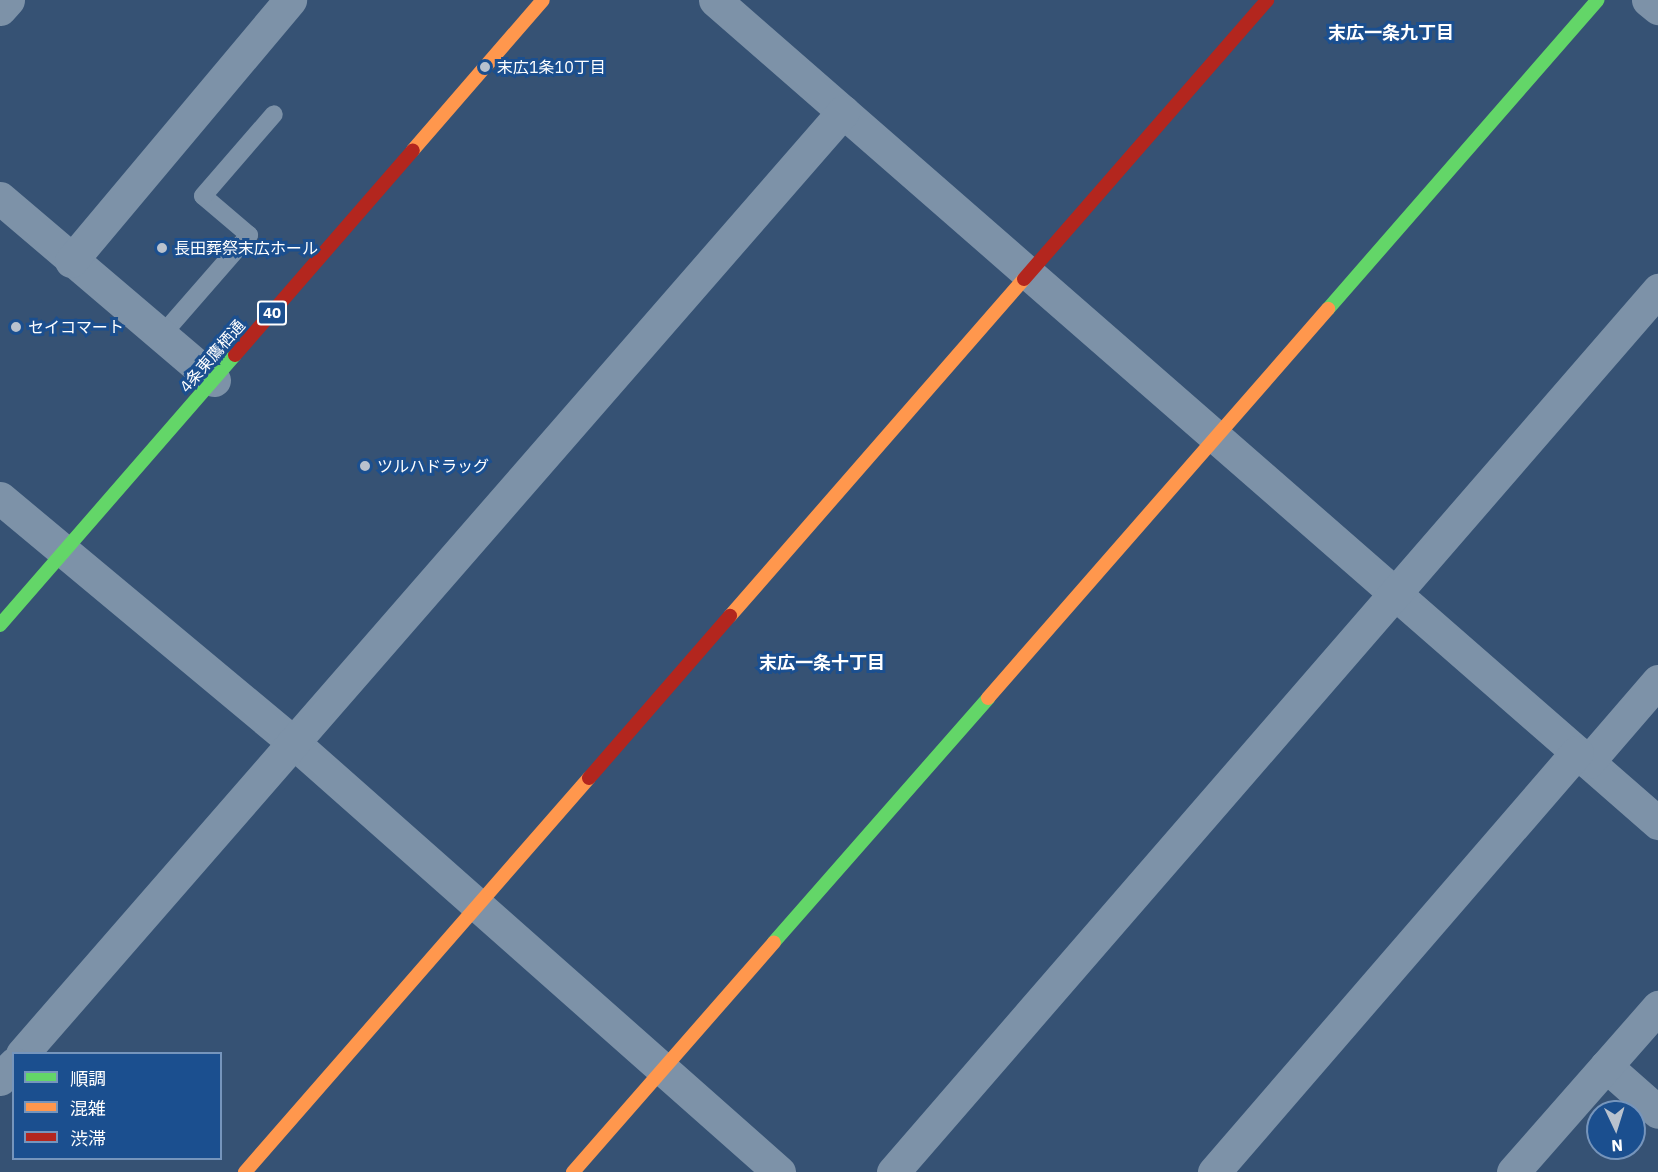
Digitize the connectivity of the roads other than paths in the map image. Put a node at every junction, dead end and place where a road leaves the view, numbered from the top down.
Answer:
1 (8, 0) edge
2 (290, 0) edge
3 (543, 0) edge
4 (715, 0) edge
5 (1267, 0) edge
6 (1598, 0) edge
7 (1648, 0) edge
8 (1658, 8) edge
9 (0, 9) edge
10 (843, 112) junction
11 (274, 114) dead end
12 (0, 198) edge
13 (71, 261) junction
14 (1028, 273) junction
15 (1658, 290) edge
16 (161, 336) junction
17 (214, 380) junction
18 (1214, 436) junction
19 (0, 498) edge
20 (63, 552) junction
21 (1393, 594) junction
22 (0, 625) edge
23 (1658, 681) edge
24 (293, 742) junction
25 (1582, 757) junction
26 (1658, 823) edge
27 (478, 905) junction
28 (1658, 1007) edge
29 (23, 1052) edge
30 (12, 1066) edge
31 (1606, 1066) junction
32 (660, 1072) junction
33 (0, 1079) edge
34 (1658, 1112) edge
35 (245, 1172) edge
36 (573, 1172) edge
37 (779, 1172) edge
38 (893, 1172) edge
39 (1214, 1172) edge
40 (1513, 1172) edge

1 - 9 street
2 - 13 street
3 - 17 main road, 4条東鷹栖通 / 40
4 - 10 street
5 - 14 main road
6 - 18 main road
7 - 8 street
10 - 14 street
10 - 24 street
11 - 16 lane
12 - 13 street
13 - 16 street
14 - 18 street
14 - 27 main road
15 - 21 street
16 - 17 street
17 - 20 main road, 4条東鷹栖通 / 40
18 - 21 street
18 - 32 main road
19 - 20 street
20 - 22 main road, 4条東鷹栖通 / 40
20 - 24 street
21 - 25 street
21 - 38 street
23 - 25 street
24 - 27 street
24 - 29 street
25 - 26 street
25 - 39 street
27 - 32 street
27 - 35 main road
28 - 31 street
30 - 33 street
31 - 34 street
31 - 40 street
32 - 36 main road
32 - 37 street

